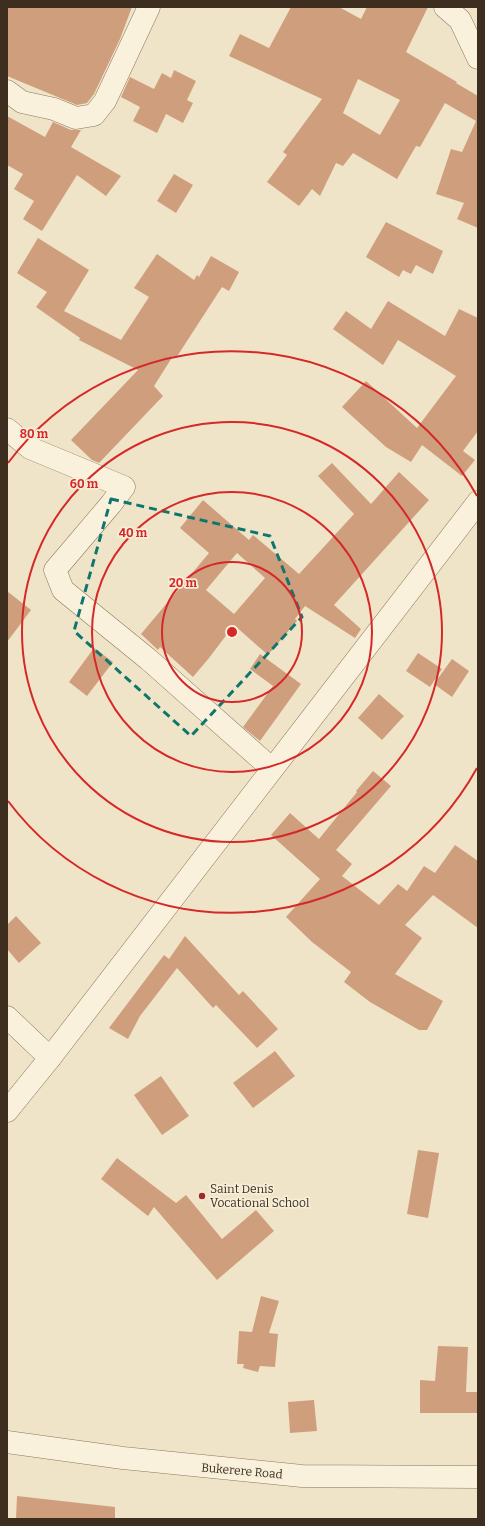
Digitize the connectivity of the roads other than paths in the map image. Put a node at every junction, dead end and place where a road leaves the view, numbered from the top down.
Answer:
1 (149, 7) edge
2 (445, 7) edge
3 (478, 58) edge
4 (7, 92) edge
5 (7, 429) edge
6 (478, 502) edge
7 (262, 760) dead end
8 (7, 1017) edge
9 (50, 1058) junction
10 (7, 1111) edge
11 (7, 1442) edge
12 (478, 1477) edge

1 - 4 street
2 - 3 street
5 - 7 street
6 - 9 street
8 - 9 street
9 - 10 street
11 - 12 street, Bukerere Road

